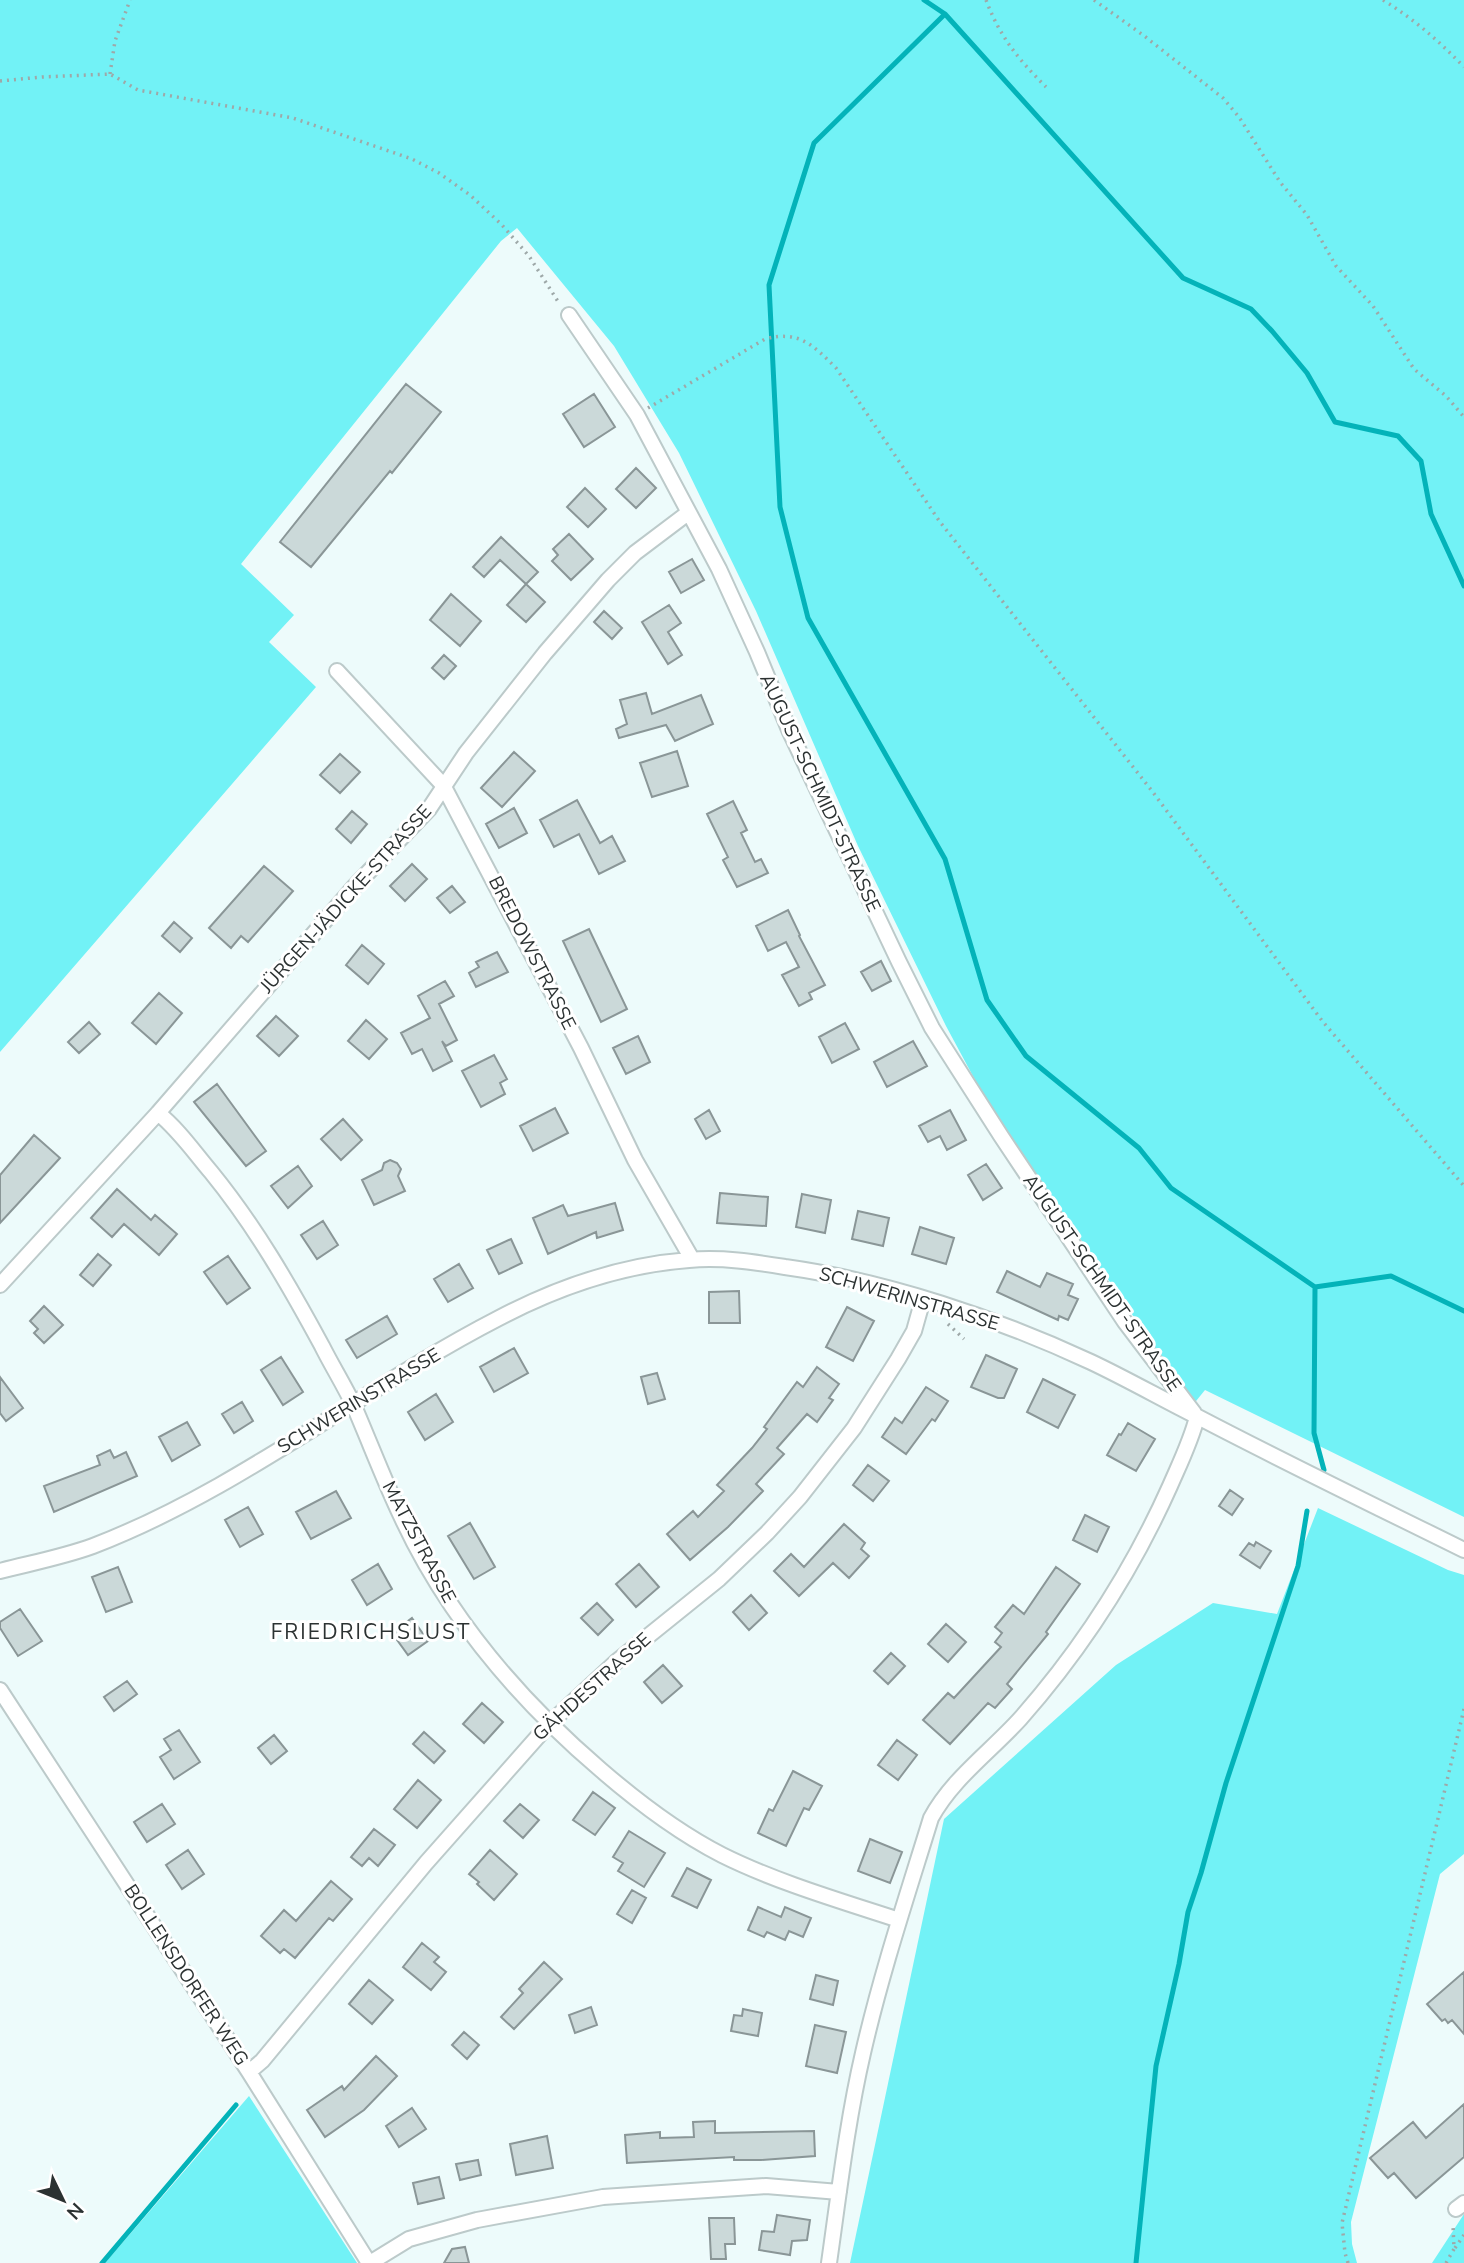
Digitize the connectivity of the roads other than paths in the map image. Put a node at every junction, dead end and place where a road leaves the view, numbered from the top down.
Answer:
1 (569, 315) road end
2 (688, 513) junction
3 (337, 671) dead end
4 (443, 785) junction
5 (158, 1113) junction
6 (692, 1259) junction
7 (0, 1285) edge
8 (923, 1300) junction
9 (352, 1404) junction
10 (1197, 1417) junction
11 (1464, 1550) edge
12 (0, 1570) edge
13 (0, 1690) edge
14 (549, 1724) junction
15 (899, 1920) junction
16 (249, 2072) junction
17 (839, 2192) junction
18 (370, 2263) edge
19 (830, 2263) edge

1 - 2 street, AUGUST-SCHMIDT-STRASSE
2 - 4 street, JÜRGEN-JÄDICKE-STRASSE
2 - 10 street, AUGUST-SCHMIDT-STRASSE
3 - 4 street, BREDOWSTRASSE
4 - 5 street, JÜRGEN-JÄDICKE-STRASSE
4 - 6 street, BREDOWSTRASSE
5 - 7 street, JÜRGEN-JÄDICKE-STRASSE
5 - 9 street, MATZSTRASSE
6 - 8 street, SCHWERINSTRASSE
6 - 9 street, SCHWERINSTRASSE
8 - 10 street, SCHWERINSTRASSE
8 - 14 street, GÄHDESTRASSE
9 - 12 street, SCHWERINSTRASSE
9 - 14 street, MATZSTRASSE
10 - 11 street, SCHWERINSTRASSE
10 - 15 street
13 - 16 street, BOLLENSDORFER WEG
14 - 15 street, MATZSTRASSE
14 - 16 street, GÄHDESTRASSE
15 - 17 street
16 - 18 street, BOLLENSDORFER WEG
17 - 18 street
17 - 19 street

